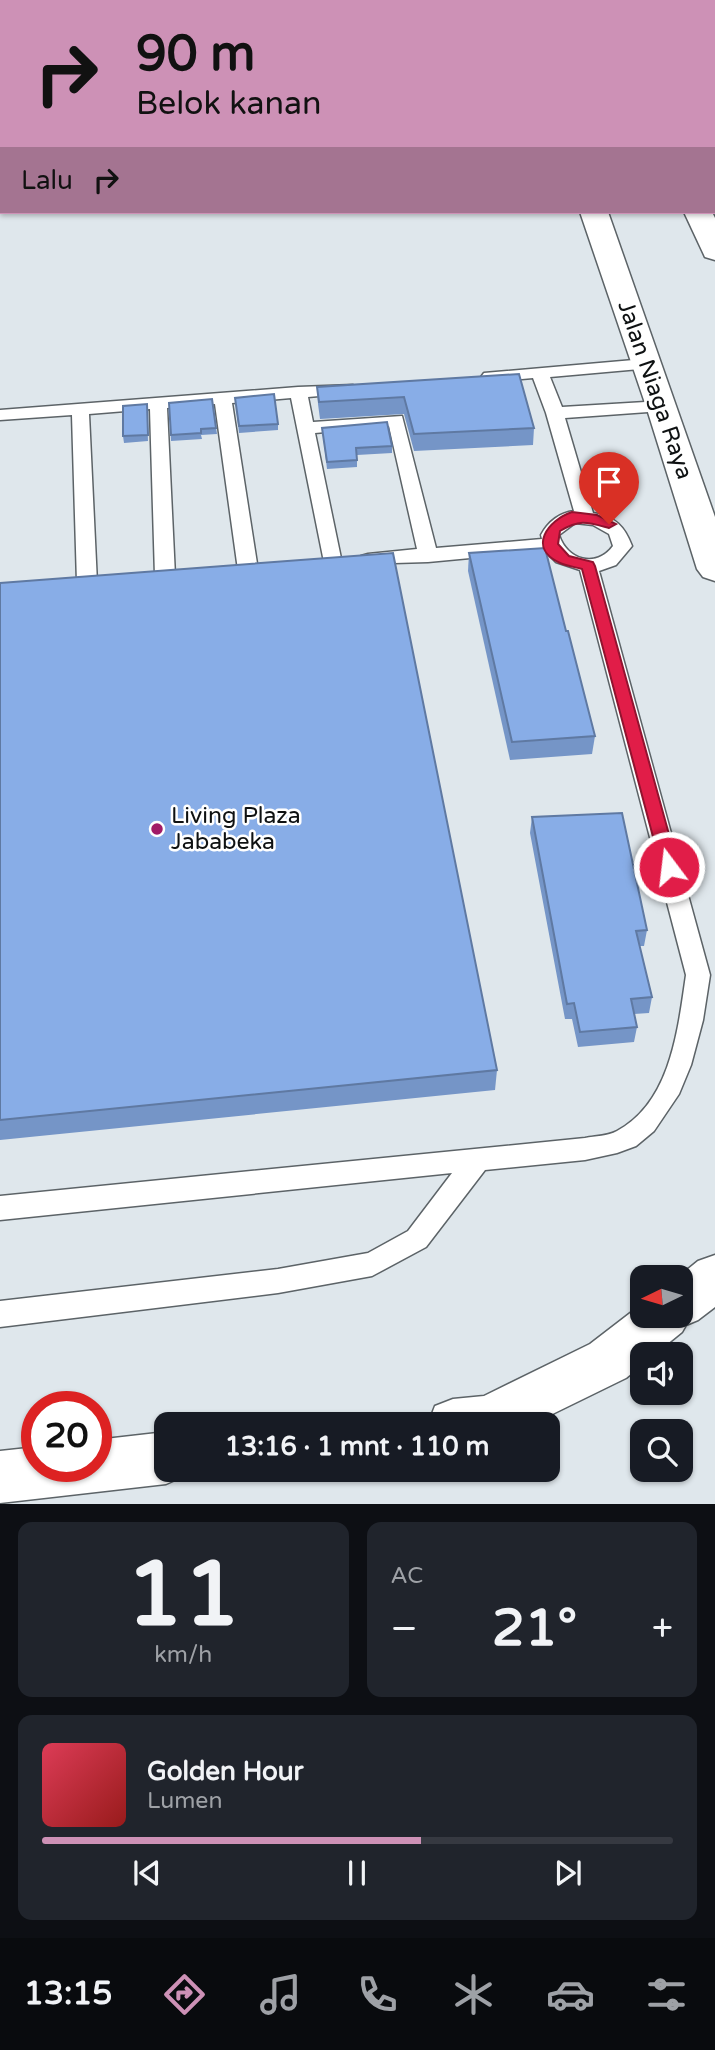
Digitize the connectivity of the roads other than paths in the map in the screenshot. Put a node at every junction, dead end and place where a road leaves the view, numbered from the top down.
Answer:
1 (595, 214) edge
2 (699, 214) edge
3 (715, 251) edge
4 (645, 365) junction
5 (540, 373) junction
6 (471, 379) edge
7 (367, 387) edge
8 (298, 393) junction
9 (223, 398) junction
10 (158, 402) junction
11 (662, 406) junction
12 (80, 408) junction
13 (555, 413) junction
14 (0, 415) edge
15 (305, 428) junction
16 (585, 517) junction
17 (550, 544) junction
18 (428, 556) junction
19 (332, 563) junction
20 (308, 565) edge
21 (588, 566) junction
22 (272, 568) edge
23 (715, 569) edge
24 (165, 576) edge
25 (62, 584) edge
26 (478, 1160) junction
27 (0, 1208) edge
28 (715, 1277) edge
29 (693, 1294) edge
30 (0, 1314) edge
31 (650, 1328) edge
32 (504, 1412) edge
33 (154, 1459) edge
34 (112, 1464) edge
35 (21, 1474) edge
36 (0, 1477) edge

1 - 4 main road, Jalan Niaga Raya
2 - 3 main road
4 - 5 lane
4 - 11 main road, Jalan Niaga Raya
5 - 6 lane
5 - 13 lane
7 - 8 lane
8 - 9 lane
8 - 15 lane
9 - 10 lane
9 - 22 lane
10 - 12 lane
10 - 24 lane
11 - 13 lane
11 - 23 main road, Jalan Niaga Raya
12 - 14 lane
12 - 25 lane
13 - 16 lane
15 - 18 lane
15 - 19 lane
16 - 17 lane
16 - 21 lane
17 - 18 lane
17 - 21 lane
18 - 19 lane
19 - 20 lane
21 - 26 lane
26 - 27 lane
26 - 30 lane
28 - 29 main road
31 - 32 main road
33 - 34 main road
35 - 36 main road

